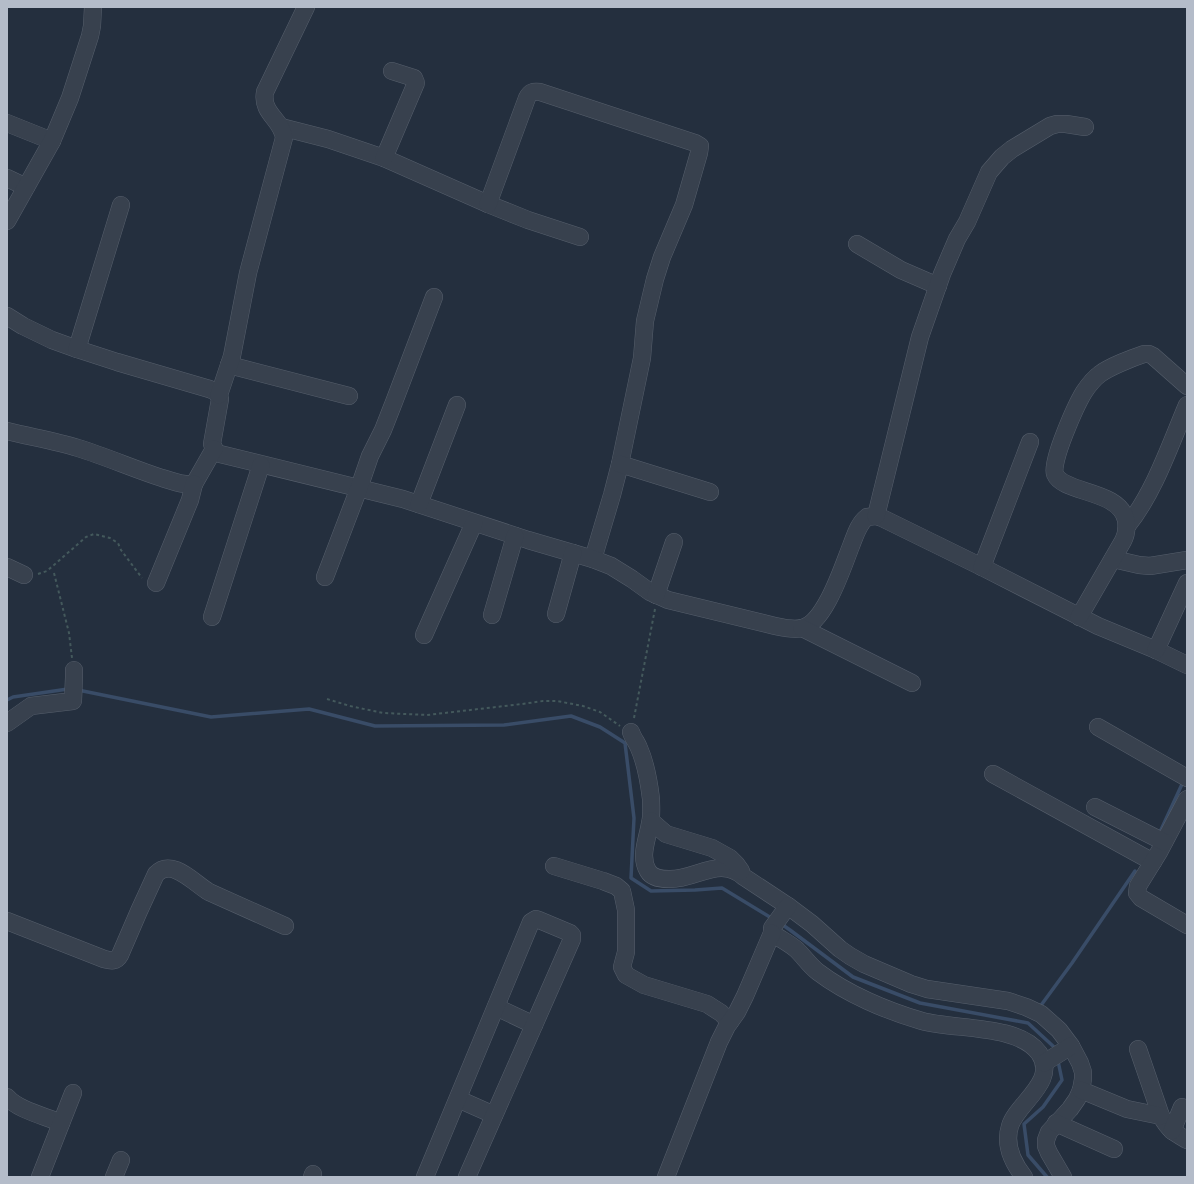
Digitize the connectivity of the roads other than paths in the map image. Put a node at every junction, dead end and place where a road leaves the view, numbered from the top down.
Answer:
1 (93, 7) edge
2 (306, 7) edge
3 (392, 70) dead end
4 (7, 123) edge
5 (281, 127) junction
6 (1085, 127) dead end
7 (52, 141) junction
8 (384, 158) junction
9 (7, 178) edge
10 (26, 187) junction
11 (121, 204) dead end
12 (488, 204) junction
13 (7, 221) edge
14 (580, 237) dead end
15 (857, 244) dead end
16 (938, 286) junction
17 (434, 297) dead end
18 (7, 316) edge
19 (76, 349) junction
20 (229, 365) junction
21 (1187, 386) edge
22 (219, 395) junction
23 (349, 396) dead end
24 (457, 405) dead end
25 (1187, 405) edge
26 (7, 431) edge
27 (1030, 442) dead end
28 (214, 449) junction
29 (620, 464) junction
30 (261, 465) junction
31 (194, 484) junction
32 (359, 488) junction
33 (710, 492) dead end
34 (419, 504) junction
35 (876, 516) junction
36 (474, 523) junction
37 (1127, 526) junction
38 (515, 536) junction
39 (674, 542) dead end
40 (573, 553) junction
41 (1113, 558) junction
42 (593, 559) junction
43 (1187, 560) edge
44 (7, 567) edge
45 (982, 567) junction
46 (24, 575) road end
47 (325, 577) dead end
48 (156, 583) road end
49 (1187, 583) edge
50 (657, 596) junction
51 (556, 614) dead end
52 (492, 615) dead end
53 (212, 617) dead end
54 (1079, 617) junction
55 (802, 628) junction
56 (424, 635) dead end
57 (1156, 650) junction
58 (1187, 665) edge
59 (74, 673) road end
60 (912, 683) dead end
61 (7, 723) edge
62 (1098, 727) dead end
63 (631, 732) road end
64 (992, 774) dead end
65 (1187, 778) edge
66 (1187, 799) edge
67 (1095, 807) dead end
68 (651, 820) junction
69 (1164, 842) junction
70 (1153, 862) junction
71 (554, 866) dead end
72 (744, 877) junction
73 (786, 908) junction
74 (7, 921) edge
75 (1187, 925) edge
76 (285, 926) dead end
77 (772, 930) junction
78 (496, 1006) junction
79 (730, 1022) junction
80 (534, 1025) junction
81 (1070, 1047) junction
82 (1138, 1048) dead end
83 (1046, 1062) junction
84 (1081, 1090) junction
85 (72, 1093) dead end
86 (7, 1097) edge
87 (458, 1099) junction
88 (1185, 1104) edge
89 (494, 1115) junction
90 (1161, 1116) junction
91 (61, 1123) junction
92 (1056, 1123) junction
93 (1172, 1131) junction
94 (1187, 1140) edge
95 (1114, 1149) dead end
96 (121, 1160) dead end
97 (40, 1177) edge
98 (114, 1177) edge
99 (425, 1177) edge
100 (467, 1177) edge
101 (666, 1177) edge
102 (1024, 1177) edge
103 (1063, 1177) edge

1 - 7 street
2 - 5 street
3 - 8 street
4 - 7 street
5 - 8 street
5 - 20 street
6 - 16 street
7 - 10 street
8 - 12 street
9 - 10 street
10 - 13 street
11 - 19 street
12 - 14 street
12 - 29 street
15 - 16 street
16 - 35 street
17 - 32 street
18 - 19 street
19 - 22 street
20 - 22 street
20 - 23 street
21 - 37 street
22 - 28 street
24 - 34 street
25 - 37 street
26 - 31 street
27 - 45 street
28 - 30 street
28 - 31 street
29 - 33 street
29 - 42 street
30 - 32 street
30 - 53 street
31 - 48 street
32 - 34 street
32 - 47 street
34 - 36 street
35 - 45 street
35 - 55 street
36 - 38 street
36 - 56 street
37 - 41 street
38 - 40 street
38 - 52 street
39 - 50 street
40 - 42 street
40 - 51 street
41 - 43 street
41 - 54 street
42 - 50 street
44 - 46 street
45 - 54 street
49 - 57 street
50 - 55 street
54 - 57 street
55 - 60 street
57 - 58 street
59 - 61 street
62 - 65 street
63 - 68 street
64 - 70 street
66 - 69 street
67 - 69 street
68 - 72 street
68 - 72 street
69 - 70 street
70 - 75 street
71 - 79 street
72 - 73 street
73 - 77 street
73 - 81 street
74 - 76 street
77 - 79 street
77 - 83 street
78 - 80 street
78 - 80 street
78 - 87 street
79 - 101 street
80 - 89 street
81 - 83 street
81 - 84 street
82 - 90 street
83 - 102 street
84 - 90 street
84 - 92 street
85 - 91 street
86 - 91 street
87 - 89 street
87 - 99 street
88 - 93 street
89 - 100 street
90 - 93 street
91 - 97 street
92 - 95 street
92 - 103 street
93 - 94 street
96 - 98 street

